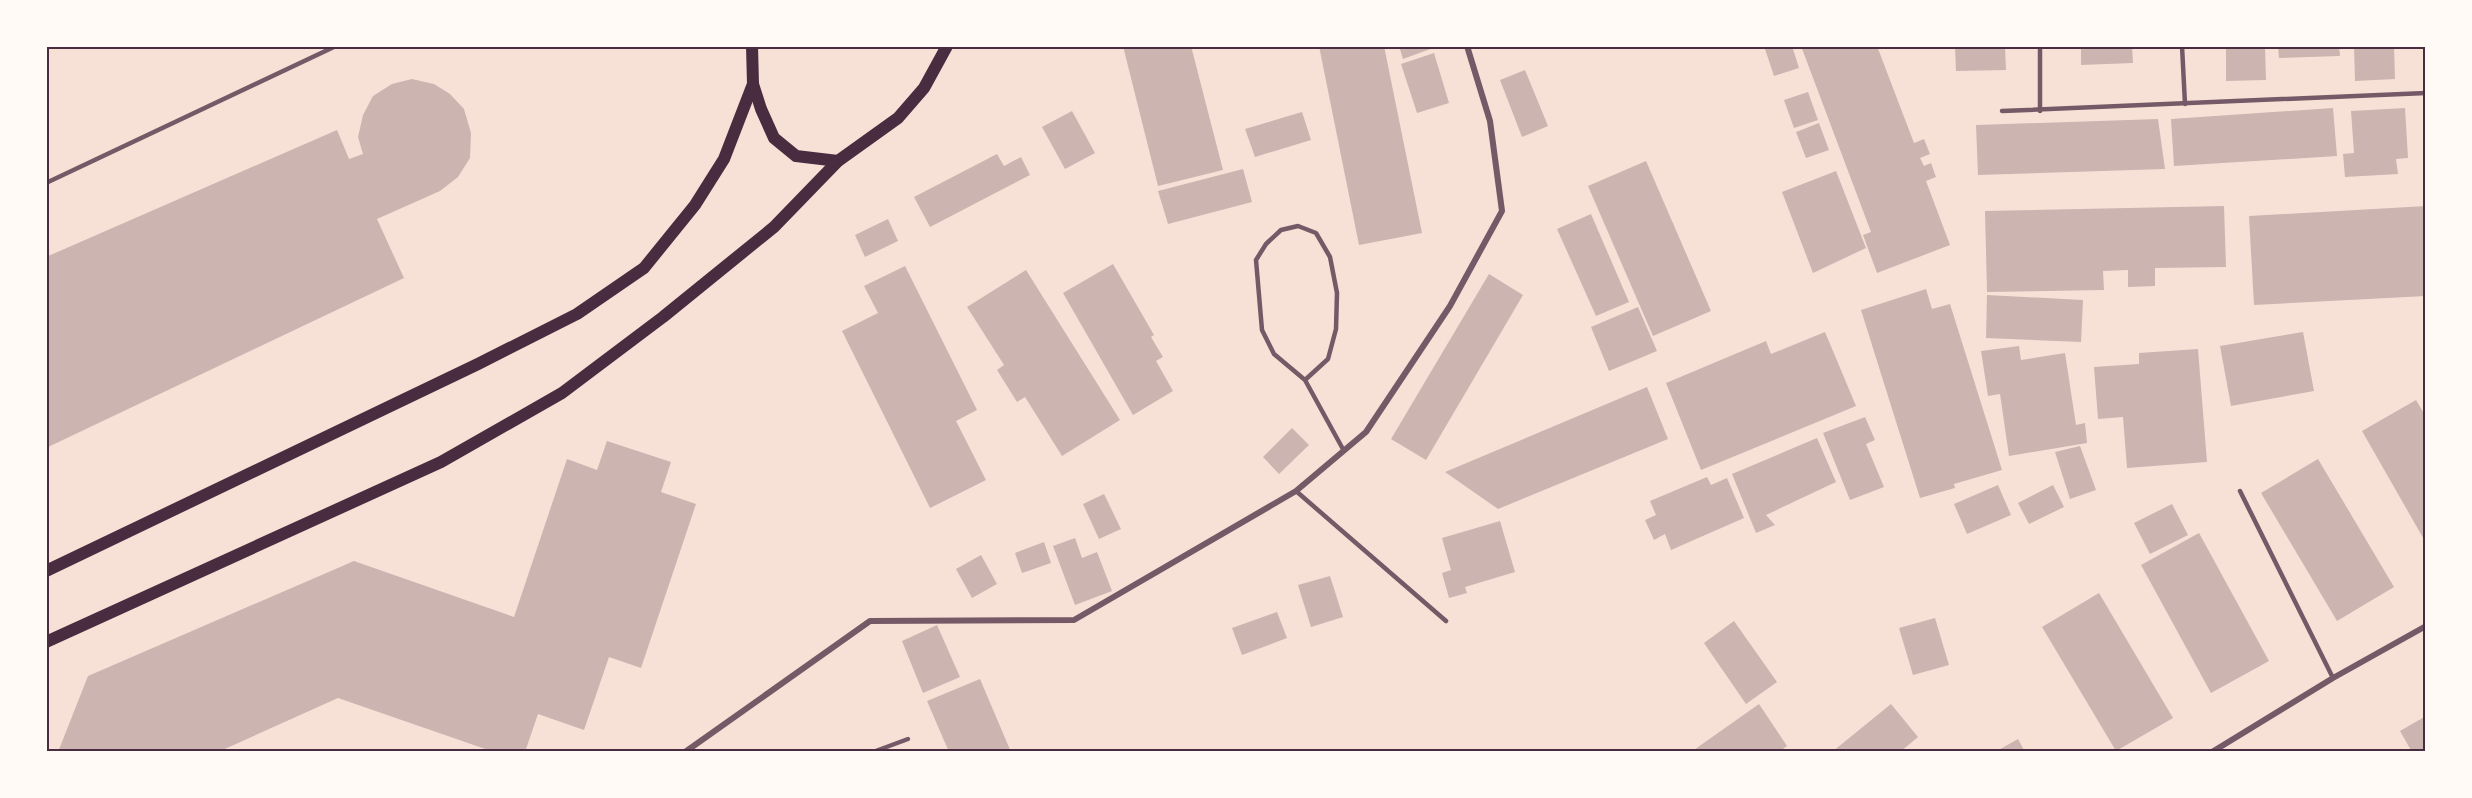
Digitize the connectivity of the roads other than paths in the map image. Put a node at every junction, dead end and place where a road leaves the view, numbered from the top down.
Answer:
1 (336, 46) edge
2 (752, 46) edge
3 (1467, 46) edge
4 (2040, 46) edge
5 (2182, 46) edge
6 (943, 49) edge
7 (753, 84) junction
8 (2426, 93) edge
9 (2185, 104) junction
10 (2002, 111) dead end
11 (2040, 111) junction
12 (838, 161) junction
13 (46, 183) edge
14 (1305, 380) junction
15 (1344, 451) junction
16 (2240, 490) dead end
17 (1296, 491) junction
18 (46, 571) edge
19 (1446, 621) dead end
20 (2426, 626) edge
21 (46, 642) edge
22 (2334, 678) junction
23 (908, 739) dead end
24 (685, 752) edge
25 (873, 752) edge
26 (2212, 752) edge

1 - 13 lane
2 - 7 main road
3 - 15 street
4 - 11 lane
5 - 9 lane
6 - 12 main road
7 - 12 main road
7 - 18 main road
8 - 9 lane
9 - 11 lane
10 - 11 lane
12 - 21 main road
14 - 14 lane
14 - 15 lane
15 - 17 street
16 - 22 lane
17 - 19 lane
17 - 24 street
20 - 22 street
22 - 26 street
23 - 25 lane

